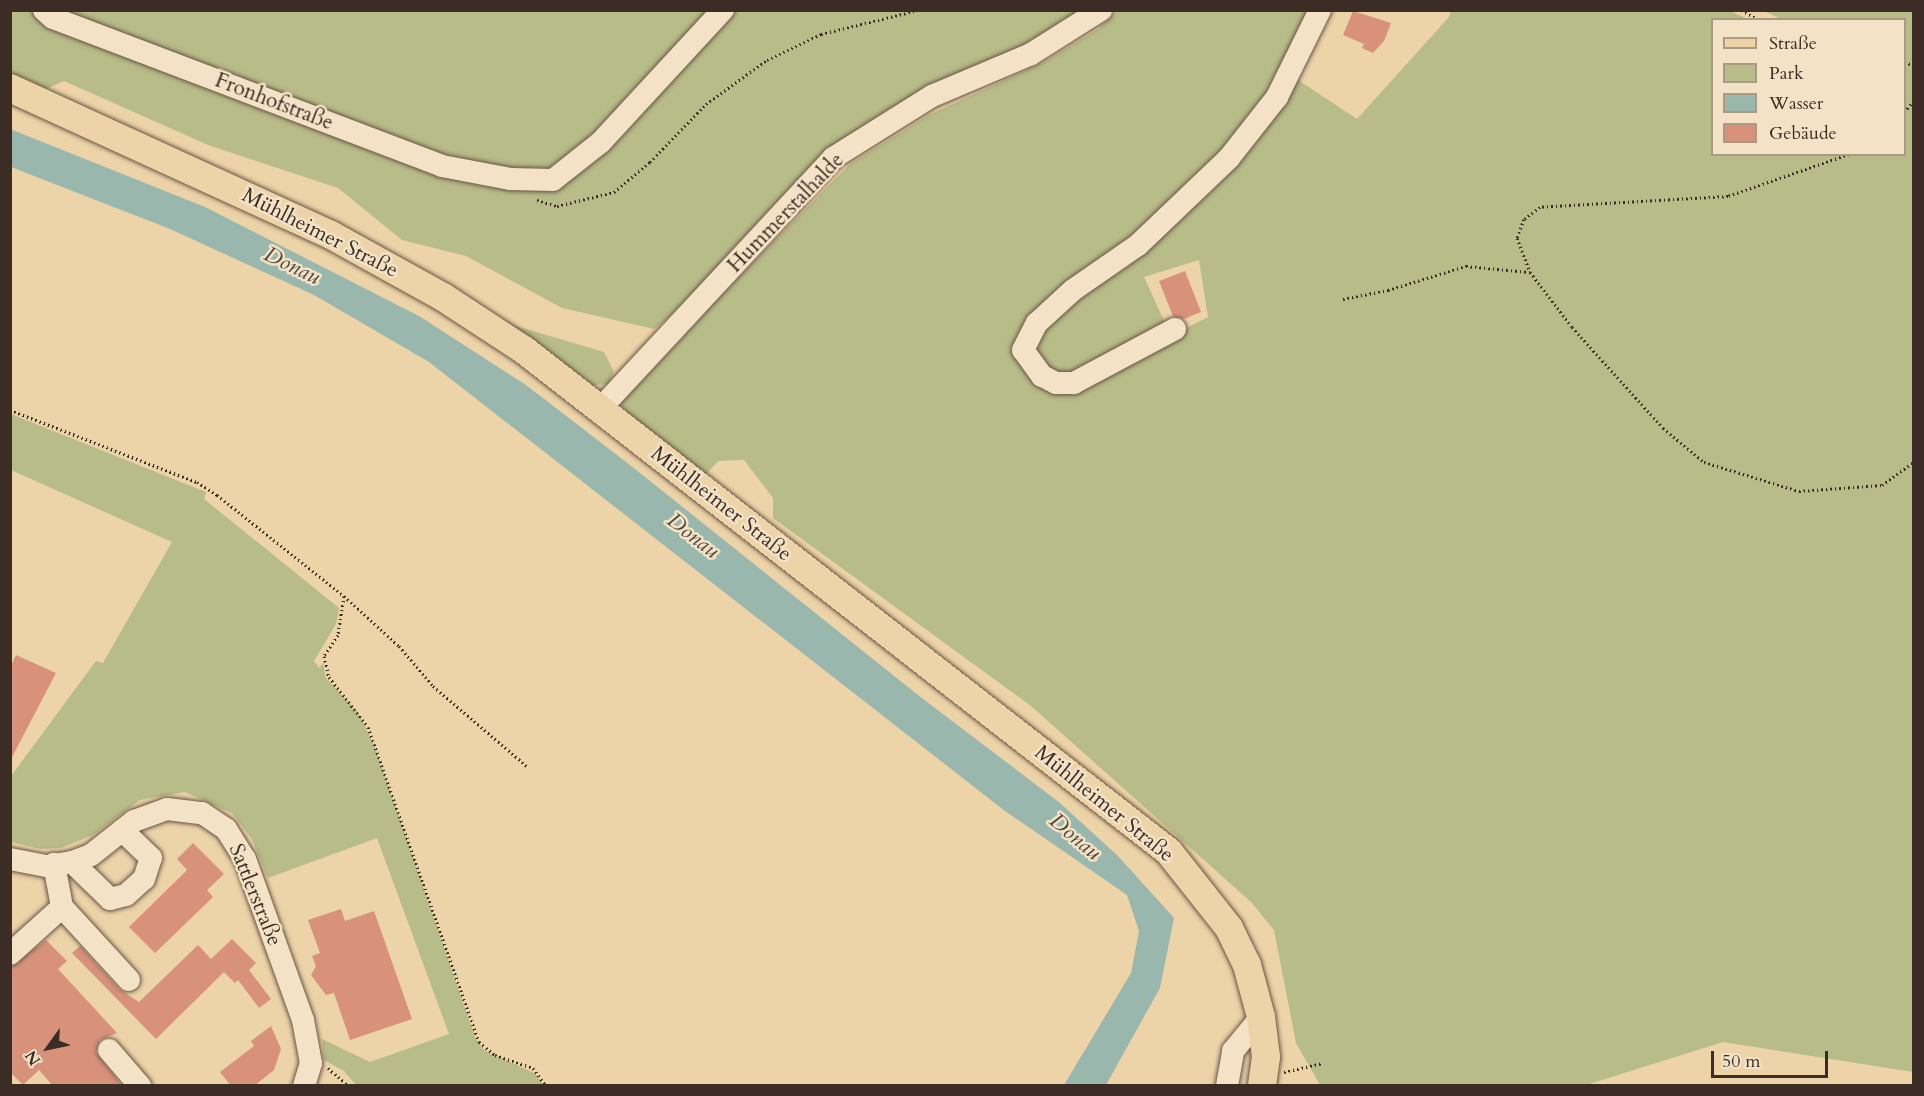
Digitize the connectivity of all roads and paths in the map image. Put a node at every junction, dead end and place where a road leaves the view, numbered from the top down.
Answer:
1 (44, 10) edge
2 (723, 10) edge
3 (919, 10) edge
4 (1101, 10) edge
5 (1320, 10) edge
6 (1741, 10) edge
7 (1756, 18) edge
8 (10, 88) edge
9 (1843, 156) edge
10 (535, 199) dead end
11 (1530, 272) junction
12 (1343, 299) dead end
13 (1175, 329) dead end
14 (600, 409) junction
15 (10, 410) edge
16 (1914, 462) edge
17 (344, 596) junction
18 (528, 768) dead end
19 (122, 830) junction
20 (10, 859) edge
21 (63, 863) junction
22 (62, 907) junction
23 (10, 954) edge
24 (129, 980) dead end
25 (1261, 1017) junction
26 (109, 1050) dead end
27 (311, 1063) junction
28 (1323, 1063) dead end
29 (1262, 1085) edge
30 (140, 1086) edge
31 (304, 1086) edge
32 (349, 1086) edge
33 (546, 1086) edge
34 (1227, 1086) edge

1 - 2 street, Fronhofstraße
3 - 10 path
4 - 14 street, Hummerstalhalde
5 - 13 street
6 - 7 path
8 - 14 main road, Mühlheimer Straße
9 - 11 path
11 - 12 path
11 - 16 path
14 - 25 main road, Mühlheimer Straße
15 - 17 path
17 - 18 path
17 - 33 path
19 - 21 street, Sattlerstraße
19 - 21 street
19 - 27 street, Sattlerstraße
20 - 21 street
21 - 22 street
22 - 23 street
22 - 24 street
25 - 29 main road, Mühlheimer Straße
25 - 34 street
26 - 30 street
27 - 31 street, Sattlerstraße
27 - 32 path
28 - 29 path

